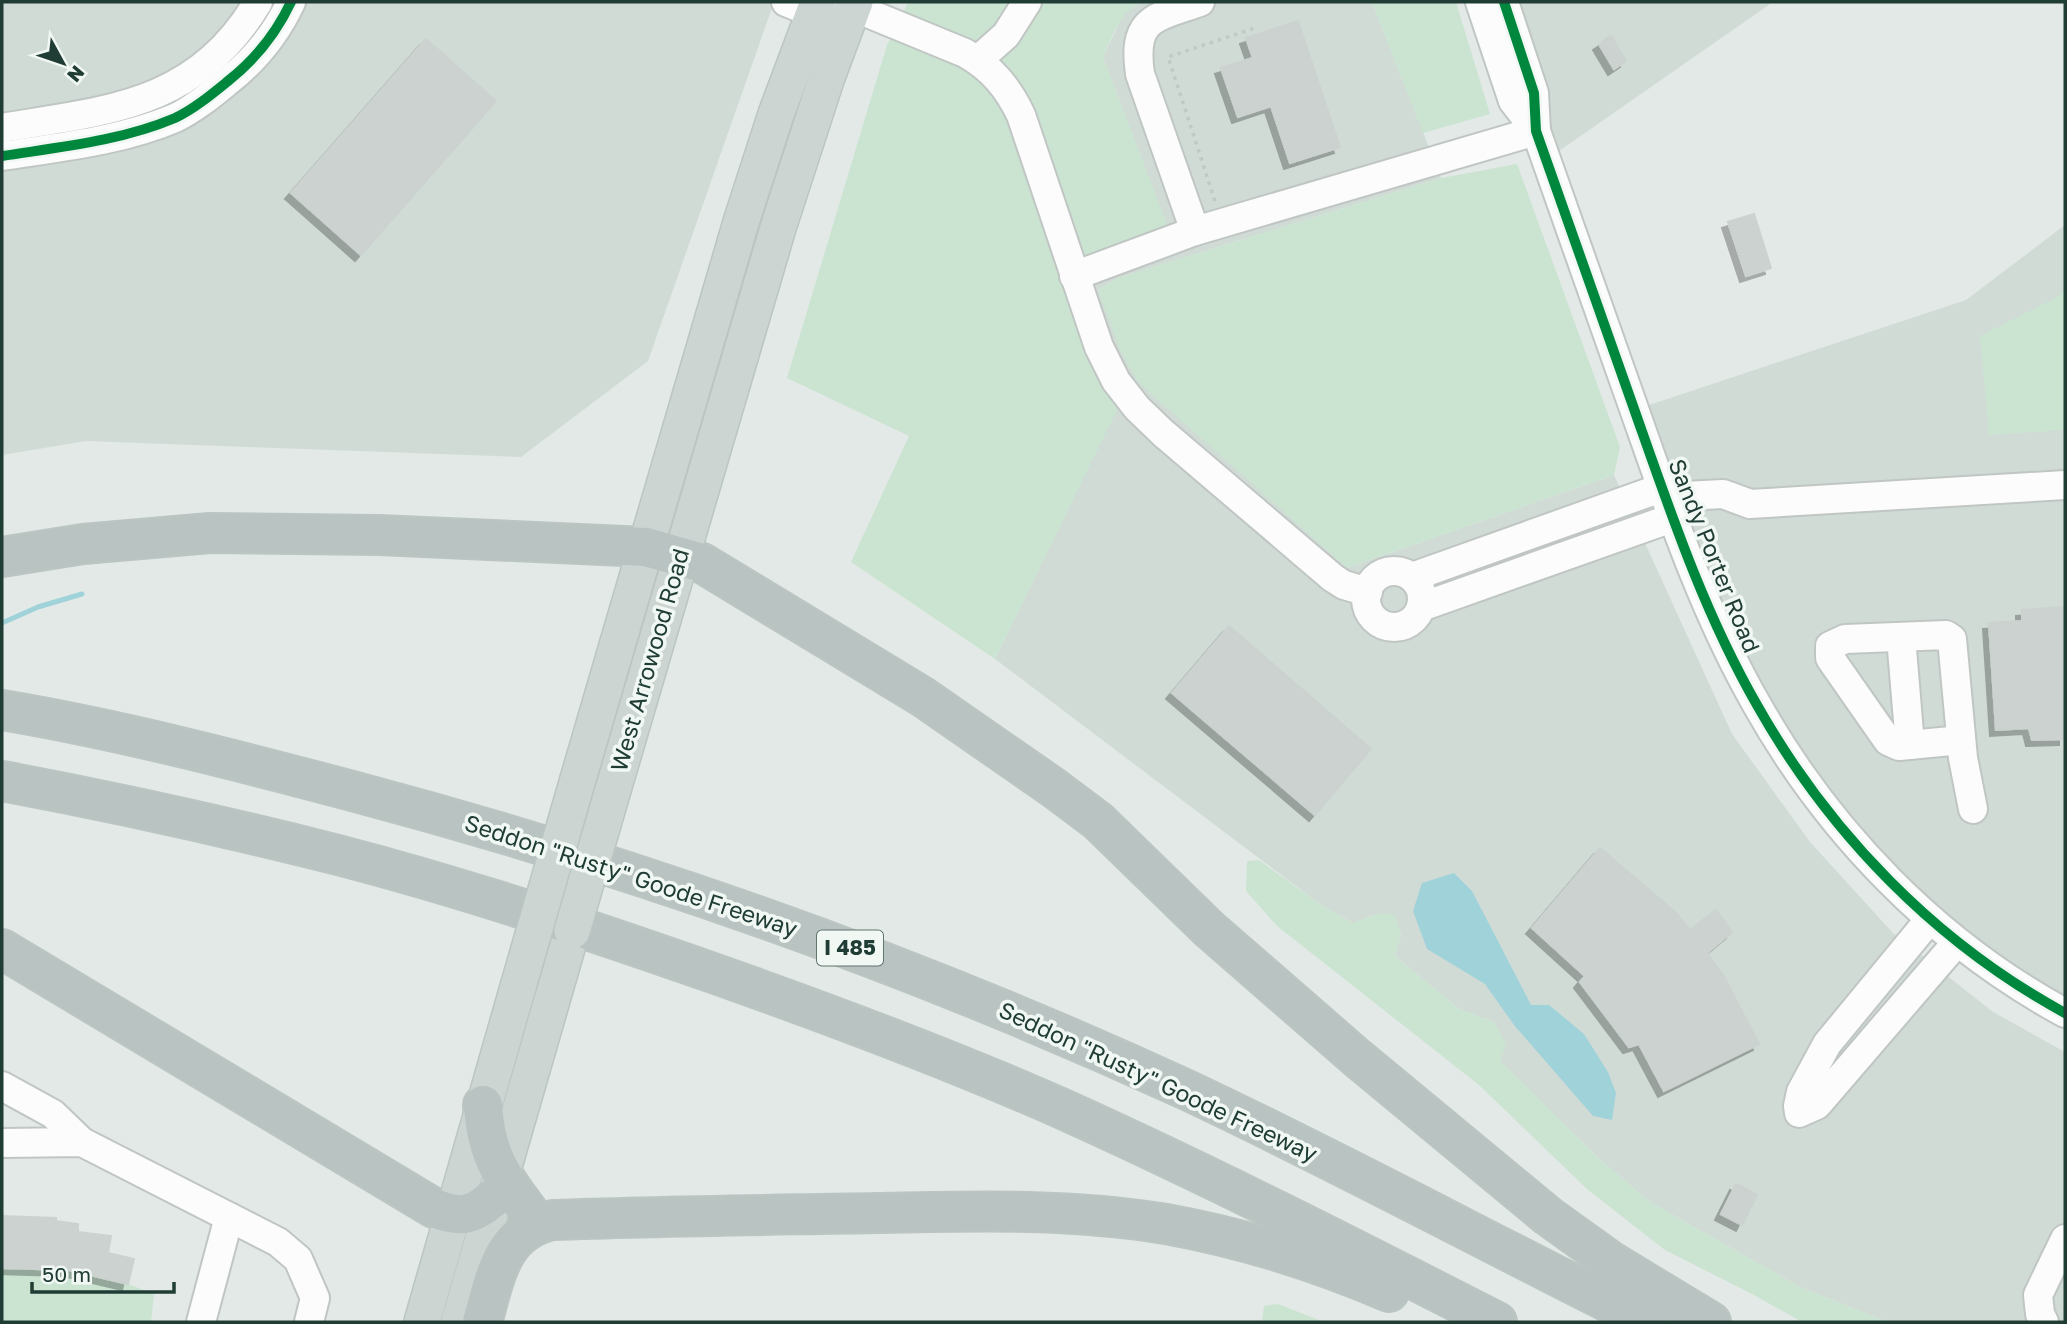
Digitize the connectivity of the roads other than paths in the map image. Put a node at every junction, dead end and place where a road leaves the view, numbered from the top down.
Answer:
1 (258, 2) edge
2 (290, 2) edge
3 (1027, 2) edge
4 (1200, 2) edge
5 (1480, 2) edge
6 (1504, 2) edge
7 (852, 3) edge
8 (806, 5) edge
9 (978, 60) junction
10 (2, 128) edge
11 (1536, 131) junction
12 (2, 156) edge
13 (1195, 231) junction
14 (1074, 276) junction
15 (2065, 485) edge
16 (1666, 501) junction
17 (1537, 532) junction
18 (663, 552) junction
19 (2, 557) edge
20 (1548, 562) junction
21 (1412, 577) junction
22 (1368, 592) junction
23 (1422, 607) junction
24 (1901, 636) junction
25 (2, 710) edge
26 (1961, 740) junction
27 (1910, 745) junction
28 (2, 781) edge
29 (1973, 810) dead end
30 (1930, 919) junction
31 (1957, 942) junction
32 (2, 949) edge
33 (2065, 1013) edge
34 (2, 1086) edge
35 (483, 1105) junction
36 (82, 1142) junction
37 (2, 1143) edge
38 (497, 1185) junction
39 (452, 1215) junction
40 (229, 1217) junction
41 (537, 1223) junction
42 (2065, 1239) edge
43 (201, 1322) edge
44 (309, 1322) edge
45 (422, 1322) edge
46 (459, 1322) edge
47 (482, 1322) edge
48 (1461, 1322) edge
49 (1497, 1322) edge
50 (1648, 1322) edge
51 (1711, 1322) edge
52 (2044, 1322) edge

1 - 10 street
2 - 12 street
3 - 9 street
4 - 13 street
5 - 11 street, Sandy Porter Road
6 - 11 street, Sandy Porter Road
7 - 8 street
7 - 9 street
7 - 18 main road, West Arrowood Road
8 - 18 main road, West Arrowood Road
9 - 14 street
11 - 13 street
11 - 16 street, Sandy Porter Road
13 - 14 street
14 - 22 street
15 - 16 street
16 - 17 street
16 - 20 street
16 - 30 street, Sandy Porter Road
17 - 20 street
17 - 21 street
18 - 19 highway
18 - 35 main road, West Arrowood Road, bridge
18 - 38 main road, West Arrowood Road, bridge
18 - 51 highway
20 - 23 street
21 - 22 street
21 - 23 street
22 - 23 street
24 - 26 street
24 - 27 street
24 - 27 street
25 - 50 highway, Seddon "Rusty" Goode Freeway / I 485
26 - 27 street
26 - 29 street
28 - 49 highway
30 - 31 street, Sandy Porter Road
30 - 31 street
31 - 33 street, Sandy Porter Road
32 - 39 highway
34 - 36 street
35 - 38 highway
35 - 39 main road, West Arrowood Road
36 - 37 street
36 - 40 street
38 - 39 highway
38 - 41 highway
38 - 46 main road, West Arrowood Road
39 - 45 main road, West Arrowood Road
40 - 43 street
40 - 44 street
41 - 47 highway
41 - 48 highway
42 - 52 street

